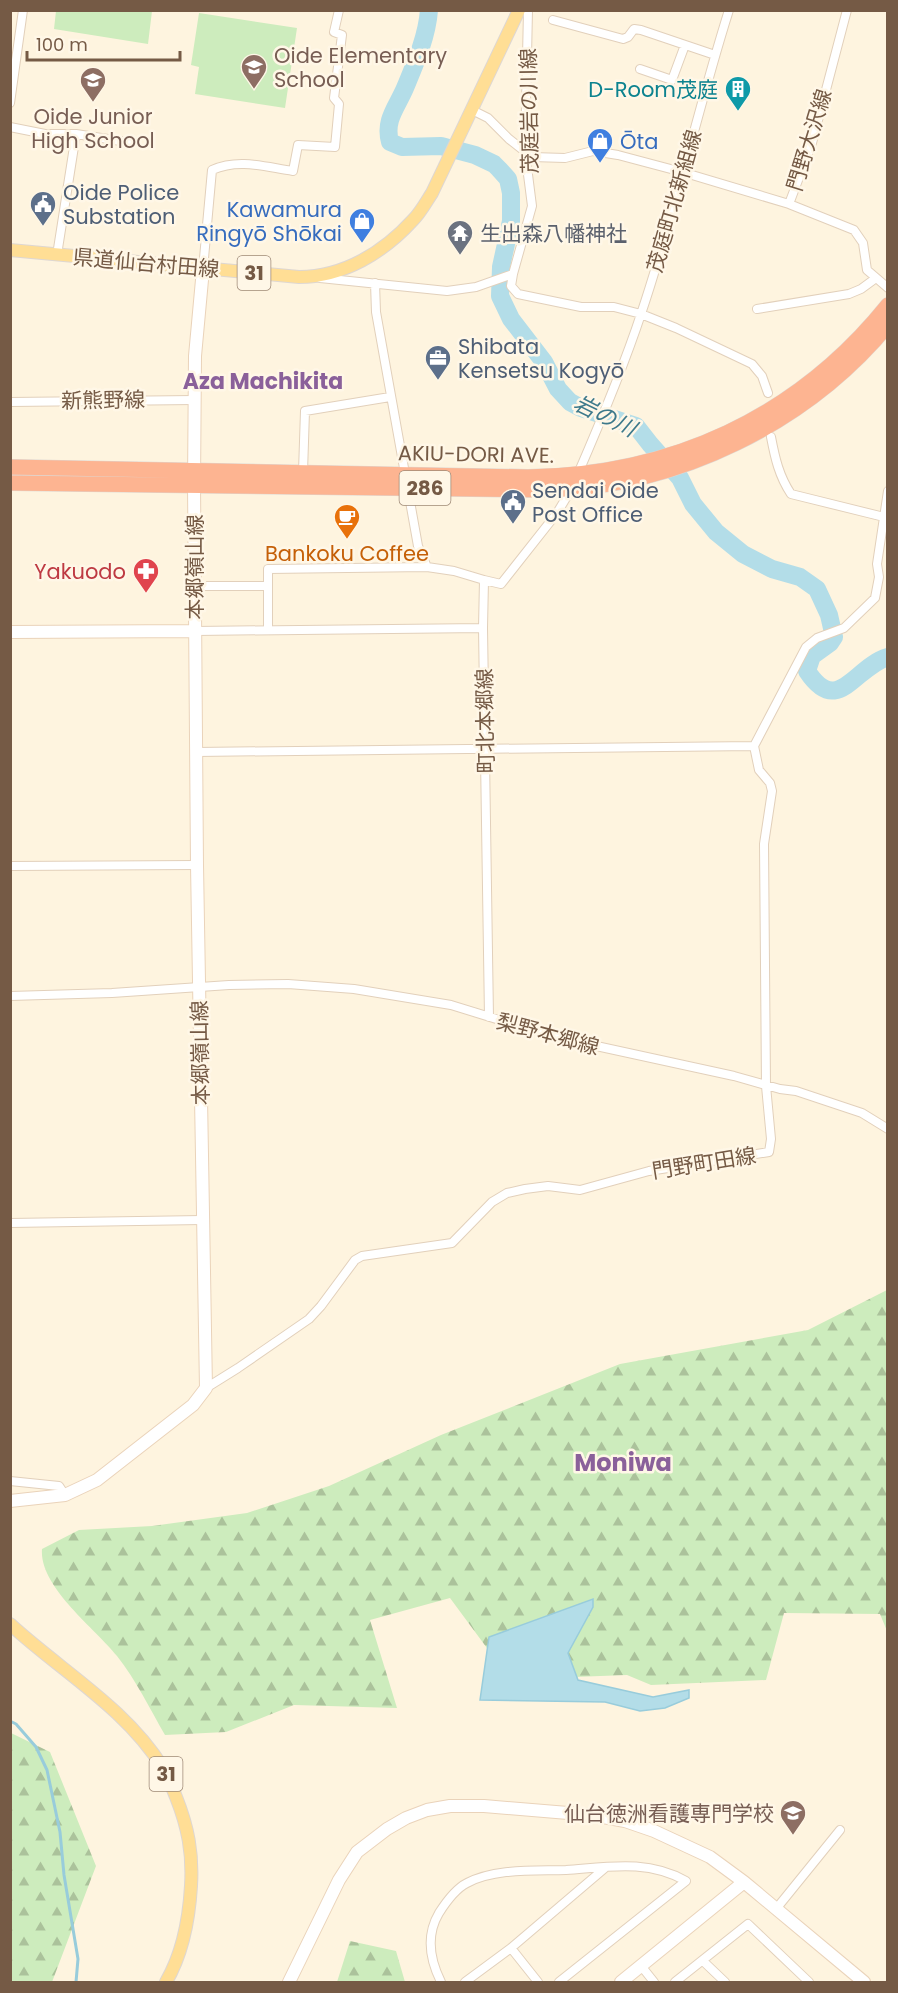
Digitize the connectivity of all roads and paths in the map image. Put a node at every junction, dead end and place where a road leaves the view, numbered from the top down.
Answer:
1 (23, 10) edge
2 (339, 10) edge
3 (519, 10) edge
4 (528, 10) edge
5 (729, 10) edge
6 (847, 10) edge
7 (553, 20) dead end
8 (685, 45) junction
9 (715, 55) junction
10 (640, 69) dead end
11 (10, 103) edge
12 (470, 115) junction
13 (10, 128) edge
14 (76, 134) junction
15 (127, 142) dead end
16 (525, 151) junction
17 (682, 172) junction
18 (789, 204) junction
19 (10, 250) edge
20 (57, 255) junction
21 (203, 269) junction
22 (510, 275) junction
23 (314, 277) junction
24 (876, 278) junction
25 (375, 283) junction
26 (888, 288) edge
27 (888, 305) edge
28 (757, 309) dead end
29 (642, 314) junction
30 (888, 325) edge
31 (768, 393) dead end
32 (390, 398) junction
33 (195, 400) junction
34 (10, 402) edge
35 (771, 437) dead end
36 (675, 461) junction
37 (10, 466) edge
38 (651, 468) junction
39 (303, 472) junction
40 (578, 475) junction
41 (194, 477) junction
42 (407, 481) junction
43 (10, 483) edge
44 (571, 490) junction
45 (888, 491) edge
46 (886, 517) edge
47 (427, 567) junction
48 (484, 580) junction
49 (194, 586) junction
50 (268, 586) junction
51 (483, 628) junction
52 (268, 630) junction
53 (195, 631) junction
54 (10, 632) edge
55 (754, 746) junction
56 (486, 750) junction
57 (196, 752) junction
58 (197, 865) junction
59 (10, 866) edge
60 (199, 986) junction
61 (10, 996) edge
62 (489, 1017) junction
63 (766, 1086) junction
64 (888, 1128) edge
65 (202, 1220) junction
66 (10, 1223) edge
67 (206, 1388) junction
68 (10, 1481) edge
69 (64, 1496) junction
70 (10, 1501) edge
71 (10, 1624) edge
72 (840, 1830) dead end
73 (606, 1868) junction
74 (744, 1882) junction
75 (776, 1909) junction
76 (511, 1948) junction
77 (704, 1961) junction
78 (642, 1967) junction
79 (166, 1983) edge
80 (289, 1983) edge
81 (441, 1983) edge
82 (465, 1983) edge
83 (538, 1983) edge
84 (560, 1983) edge
85 (621, 1983) edge
86 (654, 1983) edge
87 (675, 1983) edge
88 (725, 1983) edge
89 (809, 1983) edge
90 (864, 1983) edge

1 - 11 street
2 - 21 street
3 - 12 main road, 31
4 - 16 street, 茂庭岩の川線
5 - 9 street, 茂庭町北新組線
6 - 18 street, 門野大沢線
7 - 8 street
8 - 9 street
8 - 10 street
9 - 17 street, 茂庭町北新組線
12 - 16 street
12 - 23 main road, 県道仙台村田線 / 31
13 - 14 street
14 - 15 street
14 - 20 street
16 - 17 street
16 - 22 street, 茂庭岩の川線
17 - 18 street
17 - 29 street, 茂庭町北新組線
18 - 24 street, 門野大沢線
19 - 20 main road, 県道仙台村田線 / 31
20 - 21 main road, 県道仙台村田線 / 31
21 - 23 main road, 県道仙台村田線 / 31
21 - 33 street, 本郷嶺山線
22 - 25 street
22 - 29 street
23 - 25 street
24 - 26 street, 門野大沢線
24 - 28 street
25 - 32 street
27 - 36 highway, AKIU-DORI AVE. / 286
29 - 31 street
29 - 40 street, 茂庭町北新組線
30 - 36 highway, AKIU-DORI AVE. / 286
32 - 39 street
32 - 42 street
33 - 34 street, 新熊野線
33 - 41 street, 本郷嶺山線
35 - 46 street
36 - 38 highway, AKIU-DORI AVE. / 286
37 - 41 highway, AKIU-DORI AVE. / 286
38 - 40 highway, AKIU-DORI AVE. / 286
38 - 44 highway, AKIU-DORI AVE. / 286
39 - 41 highway, AKIU-DORI AVE. / 286
39 - 42 highway, AKIU-DORI AVE. / 286
40 - 42 highway, AKIU-DORI AVE. / 286
40 - 44 street, 茂庭町北新組線
41 - 42 highway, AKIU-DORI AVE. / 286
41 - 43 highway, AKIU-DORI AVE. / 286
41 - 49 street, 本郷嶺山線
42 - 44 highway, AKIU-DORI AVE. / 286
42 - 47 street
44 - 48 street, 茂庭町北新組線
45 - 46 street
46 - 55 street
47 - 48 street
47 - 50 street
48 - 51 street, 町北本郷線
49 - 50 street
49 - 53 street, 本郷嶺山線
50 - 52 street
51 - 52 street
51 - 56 street, 町北本郷線
52 - 53 street
53 - 54 street
53 - 57 street, 本郷嶺山線
55 - 56 street
55 - 63 street, 門野町田線
56 - 57 street
56 - 62 street, 町北本郷線
57 - 58 street, 本郷嶺山線
58 - 59 street
58 - 60 street, 本郷嶺山線
60 - 61 street, 梨野本郷線
60 - 62 street, 梨野本郷線
60 - 65 street, 本郷嶺山線
62 - 63 street, 梨野本郷線
63 - 64 street, 梨野本郷線
63 - 67 street, 門野町田線
65 - 66 street
65 - 67 street, 本郷嶺山線
67 - 69 street
68 - 69 street
69 - 70 street
71 - 79 main road, 31
72 - 75 street
73 - 76 street
73 - 81 street
73 - 84 street
74 - 75 street
74 - 78 street
74 - 80 street
75 - 90 street
76 - 82 street
76 - 83 street
77 - 87 street
77 - 88 street
77 - 89 street
78 - 85 street
78 - 86 street

